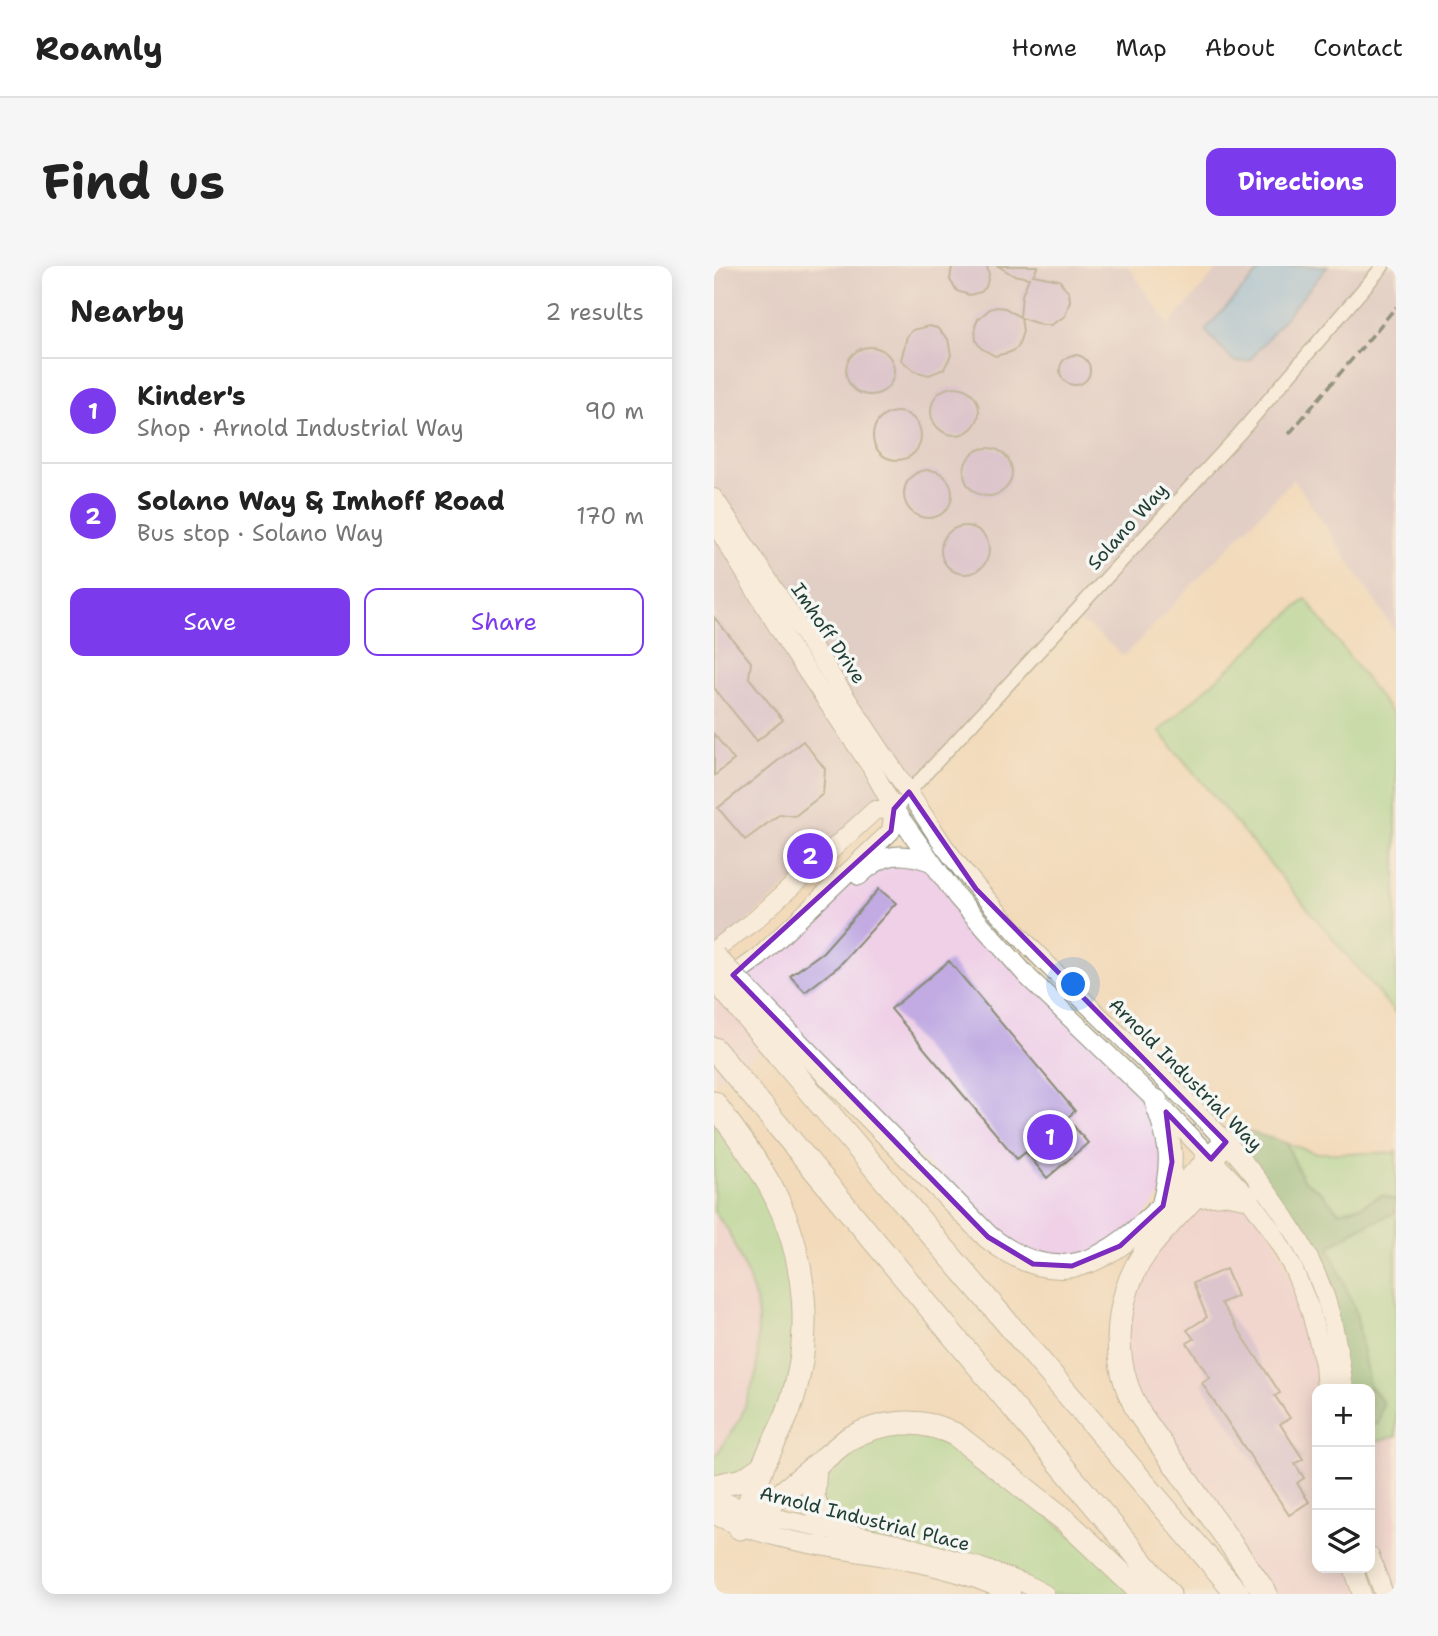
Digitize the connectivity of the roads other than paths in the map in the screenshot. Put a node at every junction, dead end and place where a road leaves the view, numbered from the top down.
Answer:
1 (1383, 266) edge
2 (714, 498) edge
3 (714, 522) edge
4 (909, 792) junction
5 (894, 809) junction
6 (931, 862) junction
7 (790, 927) junction
8 (714, 950) edge
9 (714, 957) edge
10 (714, 977) edge
11 (714, 989) edge
12 (787, 1047) junction
13 (714, 1049) edge
14 (1156, 1101) junction
15 (714, 1103) edge
16 (1219, 1156) junction
17 (1197, 1196) junction
18 (1248, 1197) junction
19 (1163, 1206) junction
20 (1326, 1384) edge
21 (1343, 1384) edge
22 (762, 1467) junction
23 (815, 1468) junction
24 (714, 1486) edge
25 (714, 1498) edge
26 (714, 1515) edge
27 (748, 1517) junction
28 (824, 1527) junction
29 (1375, 1570) edge
30 (1355, 1573) edge
31 (1011, 1594) edge
32 (1045, 1594) edge
33 (1143, 1594) edge
34 (1168, 1594) edge
35 (1238, 1594) edge
36 (1266, 1594) edge
37 (1362, 1594) edge
38 (1384, 1594) edge

1 - 4 street, Solano Way
2 - 4 street, Imhoff Drive
3 - 5 street, Imhoff Drive
4 - 5 street, Solano Way
4 - 16 street, Arnold Industrial Way
5 - 6 street, Arnold Industrial Way
5 - 7 street, Solano Way
5 - 8 street, Solano Way
6 - 7 street
6 - 14 street, Arnold Industrial Way
7 - 11 street, Solano Way
9 - 12 highway, bridge
10 - 12 highway, bridge
12 - 19 highway
12 - 35 highway
13 - 34 highway
14 - 16 street, Arnold Industrial Way
14 - 19 highway
15 - 22 highway
16 - 17 highway
16 - 18 street, Arnold Industrial Way
16 - 19 highway
16 - 21 street, Arnold Industrial Way
17 - 18 highway
17 - 36 highway
18 - 20 street, Arnold Industrial Way
22 - 24 highway
22 - 27 highway
23 - 27 highway
23 - 28 highway
23 - 33 highway
25 - 27 street, Arnold Industrial Place
26 - 27 street, Arnold Industrial Place
27 - 28 street, Arnold Industrial Place
27 - 31 street, Arnold Industrial Place
28 - 32 street, Arnold Industrial Place
29 - 38 street
30 - 37 street

